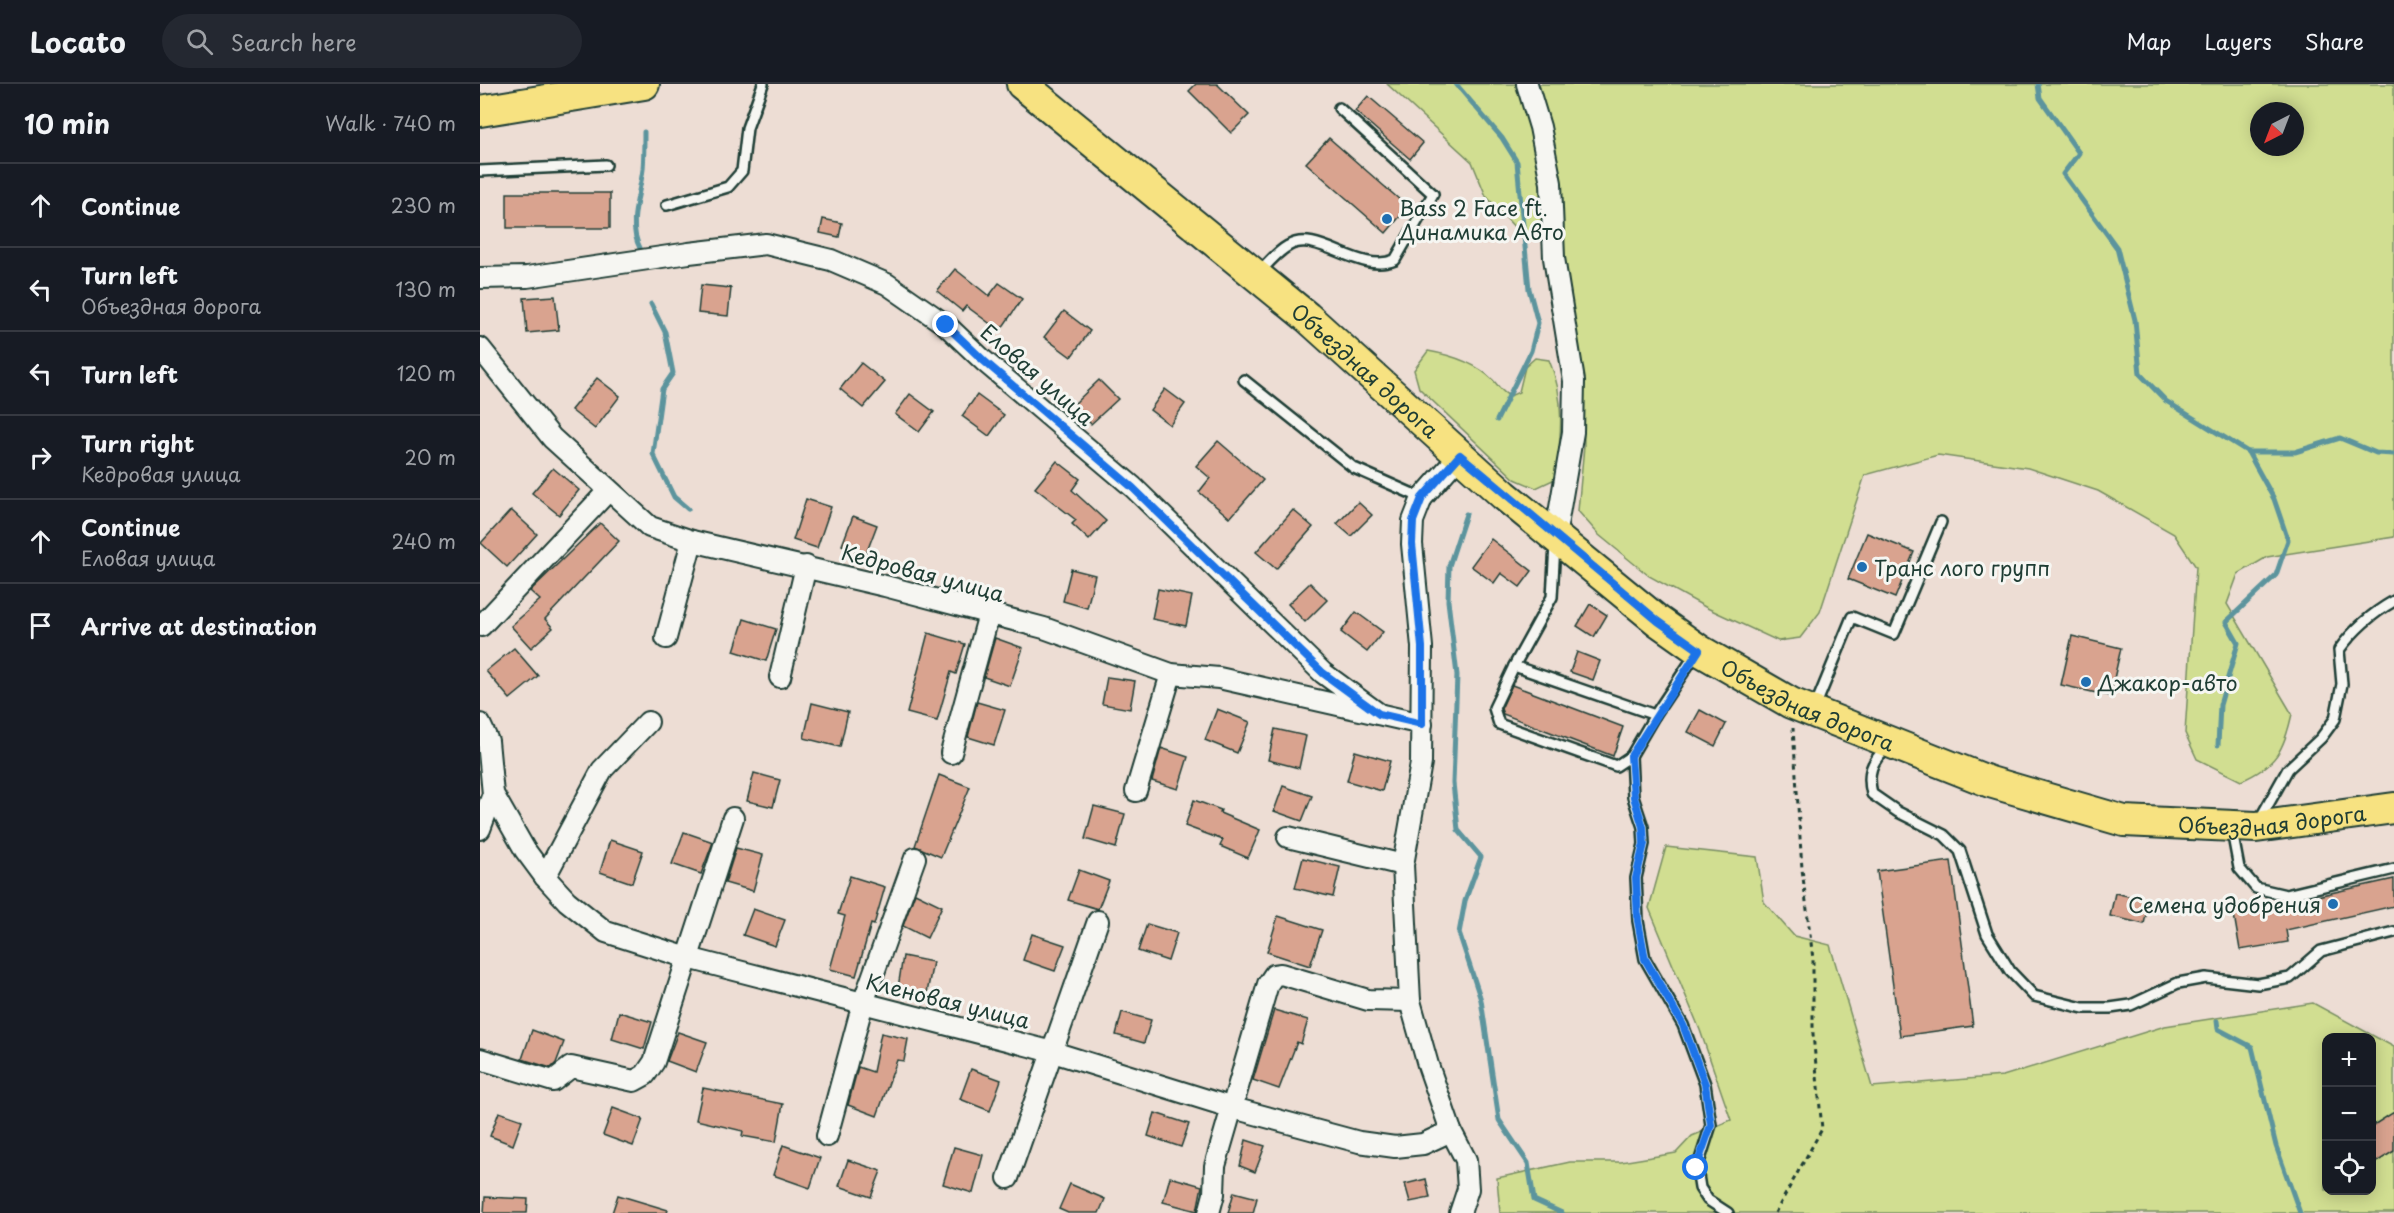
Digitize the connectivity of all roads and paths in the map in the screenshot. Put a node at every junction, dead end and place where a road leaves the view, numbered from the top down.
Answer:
1 (644, 84) edge
2 (764, 84) edge
3 (1022, 84) edge
4 (1527, 84) edge
5 (558, 91) edge
6 (1339, 108) dead end
7 (480, 111) edge
8 (606, 165) dead end
9 (480, 171) edge
10 (667, 205) dead end
11 (1256, 276) junction
12 (480, 278) edge
13 (480, 348) edge
14 (1244, 381) dead end
15 (1460, 455) junction
16 (608, 491) junction
17 (1422, 498) junction
18 (1941, 522) dead end
19 (1555, 537) junction
20 (692, 541) junction
21 (806, 566) junction
22 (2394, 601) edge
23 (989, 614) junction
24 (481, 627) edge
25 (666, 638) dead end
26 (1699, 650) junction
27 (1514, 666) junction
28 (1171, 674) junction
29 (780, 677) dead end
30 (1802, 708) junction
31 (1379, 714) junction
32 (1655, 715) junction
33 (648, 722) dead end
34 (480, 724) edge
35 (1422, 724) junction
36 (1890, 743) junction
37 (951, 753) dead end
38 (1631, 756) junction
39 (1136, 791) dead end
40 (493, 794) junction
41 (2394, 808) edge
42 (733, 818) dead end
43 (2243, 826) junction
44 (480, 829) edge
45 (1288, 837) dead end
46 (915, 858) dead end
47 (1403, 865) junction
48 (2394, 869) edge
49 (545, 877) junction
50 (1098, 921) dead end
51 (2394, 932) edge
52 (688, 958) junction
53 (1410, 1001) junction
54 (863, 1004) junction
55 (1053, 1052) junction
56 (480, 1059) edge
57 (1233, 1108) junction
58 (1451, 1131) junction
59 (827, 1136) dead end
60 (1008, 1178) dead end
61 (1209, 1213) edge
62 (1460, 1213) edge
63 (1728, 1213) edge
64 (1775, 1213) edge

1 - 5 main road
2 - 10 lane
3 - 11 main road, Объездная дорога
4 - 19 street
5 - 7 main road
6 - 11 lane
8 - 9 lane
11 - 15 main road, Объездная дорога
12 - 31 street, Еловая улица
13 - 16 street, Кедровая улица
14 - 17 lane
15 - 17 street
15 - 19 main road, Объездная дорога
16 - 20 street, Кедровая улица
16 - 24 street
17 - 35 street
18 - 30 lane
19 - 26 main road, Объездная дорога
19 - 27 lane
20 - 21 street, Кедровая улица
20 - 25 street
21 - 23 street, Кедровая улица
21 - 29 street
22 - 43 lane
23 - 28 street, Кедровая улица
23 - 37 street
26 - 30 main road, Объездная дорога
26 - 32 lane
27 - 32 lane
27 - 38 lane
28 - 31 street, Кедровая улица
28 - 39 street
30 - 36 main road, Объездная дорога
30 - 64 path
31 - 35 street, Кедровая улица
32 - 38 lane
33 - 49 street
34 - 40 street
35 - 47 street
36 - 43 main road, Объездная дорога
36 - 51 lane
38 - 63 lane
40 - 44 street
40 - 49 street, Кленовая улица
41 - 43 main road, Объездная дорога
42 - 52 street
43 - 48 lane
45 - 47 street
46 - 54 street
47 - 53 street
49 - 52 street, Кленовая улица
50 - 55 street
52 - 54 street, Кленовая улица
52 - 56 street
53 - 57 street
53 - 58 street
54 - 55 street, Кленовая улица
54 - 59 street
55 - 57 street, Кленовая улица
55 - 60 street
57 - 58 street, Кленовая улица
57 - 61 street
58 - 62 street

